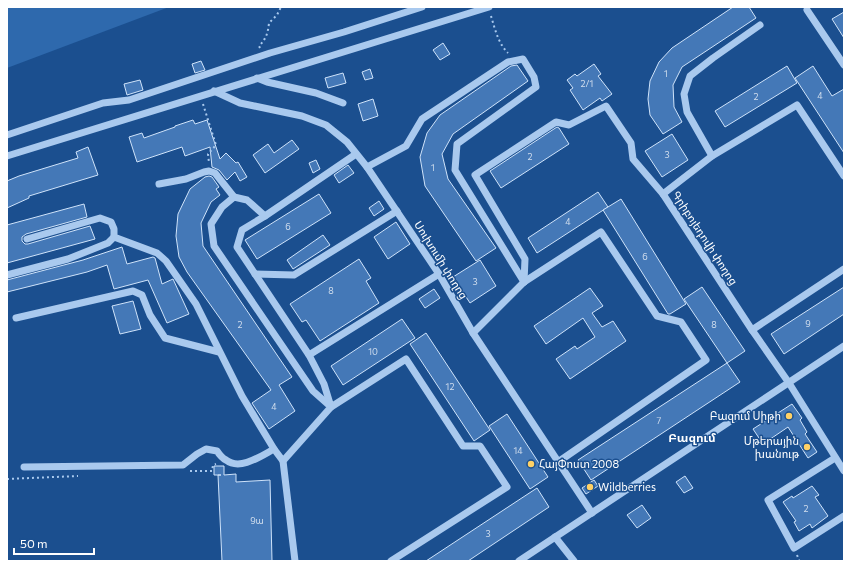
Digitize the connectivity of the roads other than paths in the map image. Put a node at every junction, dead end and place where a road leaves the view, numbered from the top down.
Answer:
1 (422, 7) edge
2 (489, 7) edge
3 (806, 10) dead end
4 (760, 25) dead end
5 (844, 63) edge
6 (257, 78) junction
7 (214, 91) junction
8 (343, 102) dead end
9 (7, 135) edge
10 (356, 154) junction
11 (7, 156) edge
12 (712, 156) junction
13 (367, 167) junction
14 (844, 176) edge
15 (159, 184) dead end
16 (663, 194) junction
17 (234, 198) junction
18 (397, 211) junction
19 (265, 216) junction
20 (114, 237) junction
21 (27, 238) dead end
22 (844, 269) edge
23 (255, 274) junction
24 (439, 274) junction
25 (7, 275) edge
26 (524, 282) junction
27 (16, 318) dead end
28 (752, 330) junction
29 (473, 333) junction
30 (844, 346) edge
31 (219, 352) junction
32 (309, 355) junction
33 (789, 383) junction
34 (331, 407) junction
35 (274, 449) junction
36 (835, 458) junction
37 (284, 461) junction
38 (558, 462) junction
39 (24, 467) dead end
40 (844, 472) edge
41 (592, 513) junction
42 (844, 516) edge
43 (555, 537) junction
44 (295, 561) edge
45 (391, 561) edge
46 (519, 561) edge
47 (574, 561) edge

1 - 9 street
2 - 6 street
3 - 5 street
4 - 12 street
6 - 7 street
6 - 8 street
7 - 10 street, Սուխումի փողոց
7 - 11 street
10 - 13 street, Սուխումի փողոց
10 - 19 street
12 - 14 street
12 - 16 street
13 - 18 street, Սուխումի փողոց
13 - 26 street
15 - 17 street
16 - 26 street, Գրիբոյեդովի փողոց
16 - 28 street, Գրիբոյեդովի փողոց
17 - 19 street
17 - 34 street
18 - 23 street
18 - 24 street, Սուխումի փողոց
19 - 23 street
20 - 21 street
20 - 25 street
20 - 31 street
22 - 28 street
23 - 32 street
24 - 29 street, Սուխումի փողոց
24 - 32 street
26 - 29 street
26 - 38 street
27 - 31 street
28 - 33 street, Գրիբոյեդովի փողոց
29 - 38 street, Սուխումի փողոց
30 - 33 street
31 - 35 street
32 - 34 street
33 - 36 street, Գրիբոյեդովի փողոց
33 - 41 street
34 - 37 street
34 - 45 street
35 - 37 street
35 - 39 street
36 - 40 street, Գրիբոյեդովի փողոց
36 - 42 street
37 - 44 street
38 - 41 street, Սուխումի փողոց
41 - 43 street
43 - 46 street
43 - 47 street

